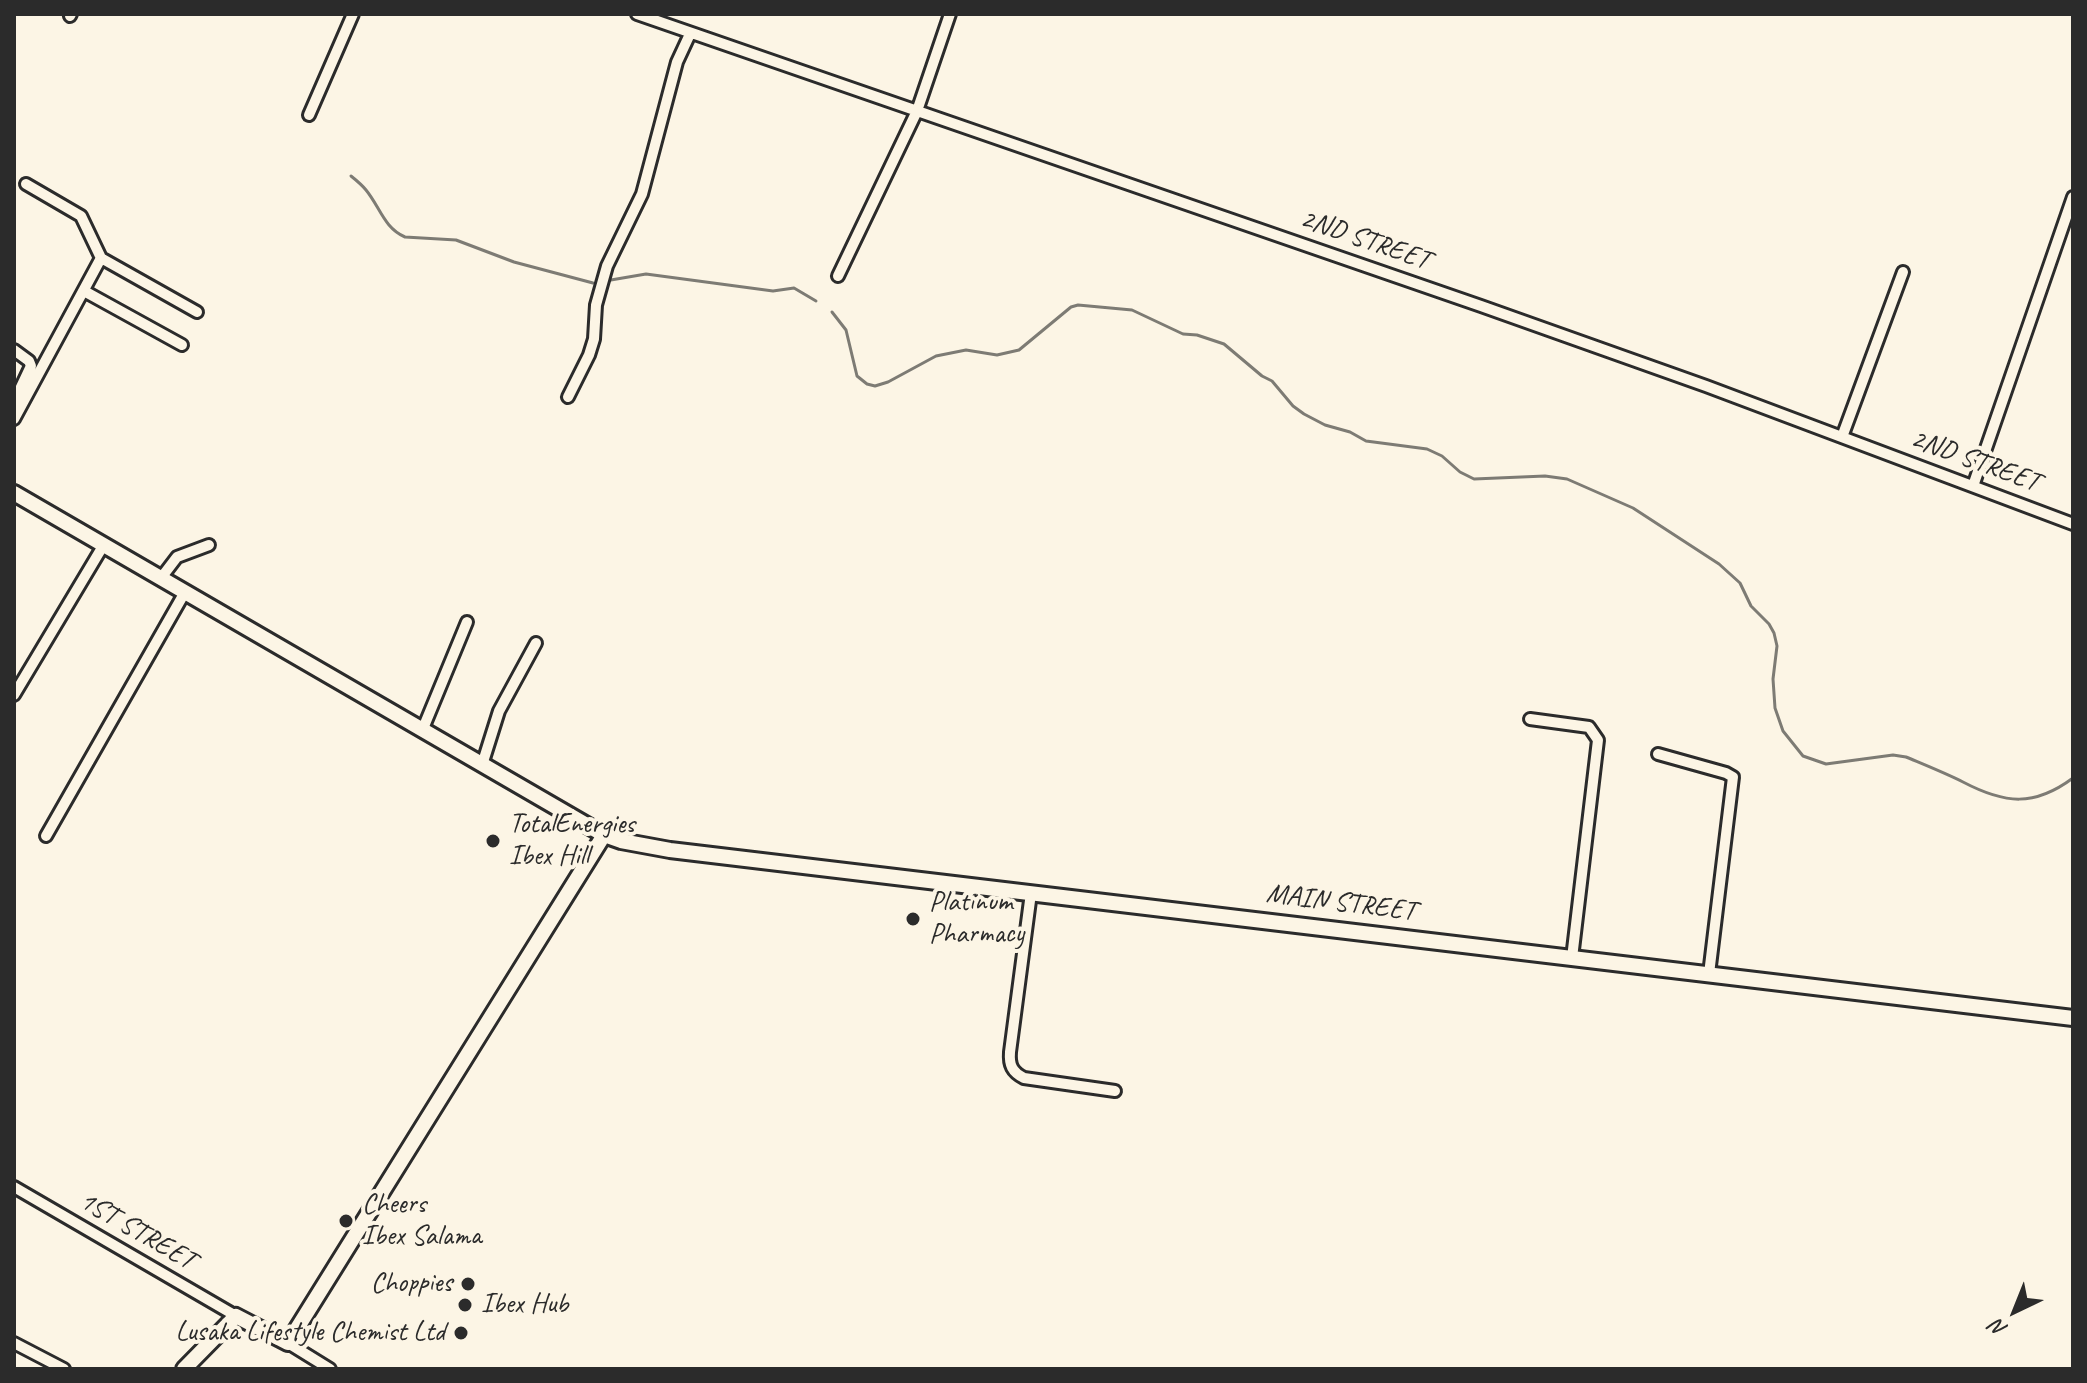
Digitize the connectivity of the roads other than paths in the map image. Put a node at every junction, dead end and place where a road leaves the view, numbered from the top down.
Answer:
1 (353, 14) edge
2 (637, 14) edge
3 (950, 14) edge
4 (669, 20) edge
5 (690, 34) junction
6 (917, 111) junction
7 (309, 115) dead end
8 (26, 184) dead end
9 (2073, 197) edge
10 (101, 258) junction
11 (1903, 272) dead end
12 (838, 276) dead end
13 (84, 291) junction
14 (197, 312) dead end
15 (182, 345) dead end
16 (14, 350) edge
17 (568, 397) dead end
18 (14, 402) edge
19 (14, 419) edge
20 (1842, 437) junction
21 (1973, 486) junction
22 (14, 493) edge
23 (2073, 524) edge
24 (209, 545) dead end
25 (103, 546) junction
26 (161, 578) junction
27 (185, 592) junction
28 (467, 622) dead end
29 (536, 643) dead end
30 (14, 695) edge
31 (1530, 719) dead end
32 (422, 731) junction
33 (1658, 754) dead end
34 (482, 765) junction
35 (604, 835) junction
36 (46, 836) dead end
37 (1031, 893) junction
38 (1572, 958) junction
39 (1709, 974) junction
40 (2073, 1018) edge
41 (1115, 1091) dead end
42 (14, 1187) edge
43 (236, 1316) junction
44 (14, 1343) edge
45 (288, 1343) junction
46 (64, 1369) edge
47 (184, 1369) edge
48 (330, 1369) edge

1 - 7 street
2 - 4 street, 2ND STREET
3 - 6 street
4 - 5 street, 2ND STREET
5 - 6 street, 2ND STREET
5 - 17 street
6 - 12 street
6 - 20 street, 2ND STREET
8 - 10 street
9 - 21 street
10 - 13 street
10 - 14 street
11 - 20 street
13 - 15 street
13 - 19 street
16 - 18 street
20 - 21 street, 2ND STREET
21 - 23 street, 2ND STREET
22 - 25 main road, MAIN STREET
24 - 26 street
25 - 26 main road, MAIN STREET
25 - 30 street
26 - 27 main road, MAIN STREET
27 - 32 main road, MAIN STREET
27 - 36 street
28 - 32 street
29 - 34 street
31 - 38 street
32 - 34 main road, MAIN STREET
33 - 39 street
34 - 35 main road, MAIN STREET
35 - 37 main road, MAIN STREET
35 - 45 main road
37 - 38 main road, MAIN STREET
37 - 41 street
38 - 39 main road, MAIN STREET
39 - 40 main road, MAIN STREET
42 - 43 street, 1ST STREET
43 - 45 main road
43 - 47 main road
44 - 46 street
45 - 48 street

